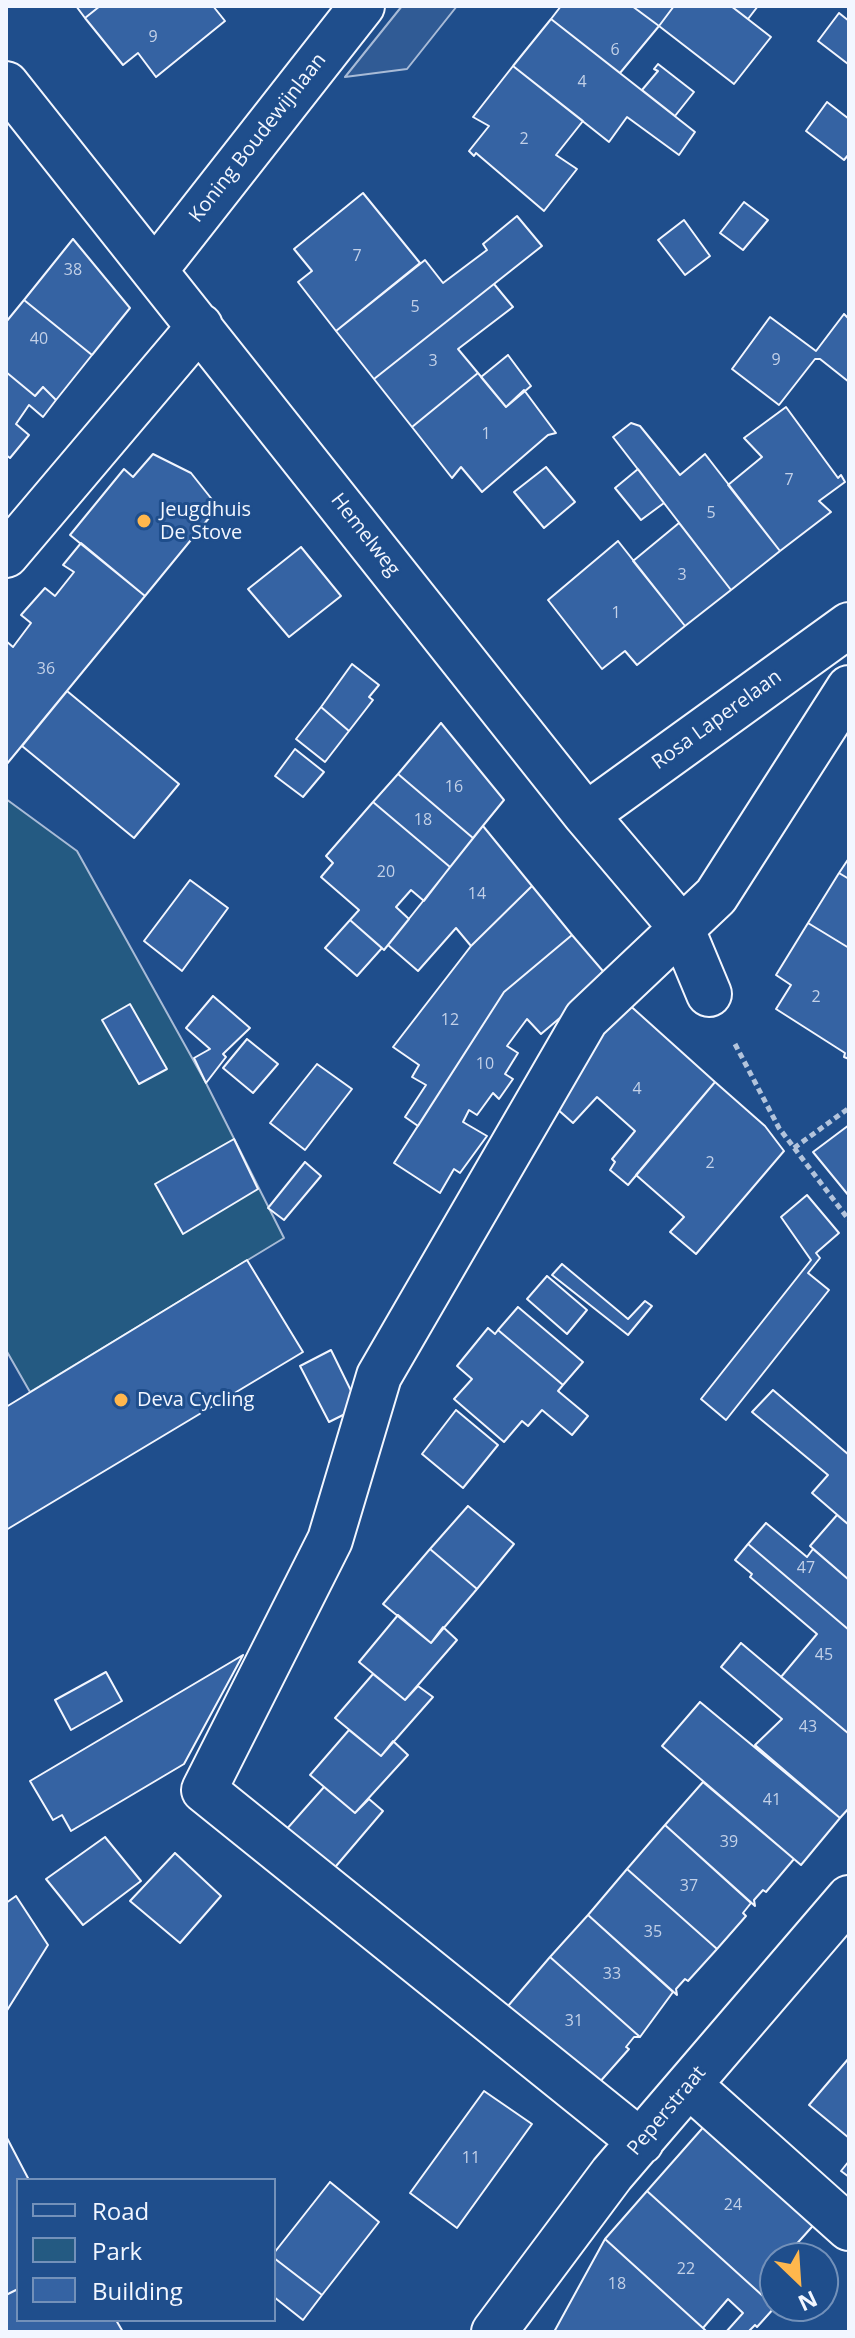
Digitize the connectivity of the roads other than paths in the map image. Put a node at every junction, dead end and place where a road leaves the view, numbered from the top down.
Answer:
1 (362, 6) edge
2 (6, 84) edge
3 (155, 270) junction
4 (200, 326) junction
5 (6, 555) edge
6 (849, 625) edge
7 (849, 688) edge
8 (586, 815) junction
9 (681, 927) junction
10 (709, 994) road end
11 (849, 1898) edge
12 (689, 2085) junction
13 (641, 2142) junction
14 (849, 2228) edge
15 (494, 2332) edge

1 - 3 street, Koning Boudewijnlaan
2 - 3 street, Hemelweg
3 - 4 street, Hemelweg
4 - 5 street
4 - 8 street, Hemelweg
6 - 8 street, Rosa Laperelaan
7 - 9 street
8 - 9 street, Hemelweg
9 - 10 street, Hemelweg
9 - 13 street
11 - 12 street, Peperstraat
12 - 13 street, Peperstraat
12 - 14 street
13 - 15 street, Peperstraat

